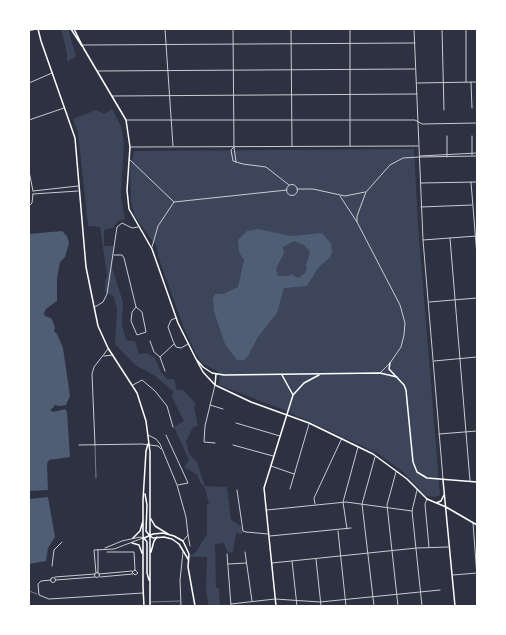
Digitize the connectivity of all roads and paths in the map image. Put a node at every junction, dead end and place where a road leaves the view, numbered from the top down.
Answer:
1 (37, 29) edge
2 (72, 29) edge
3 (74, 29) edge
4 (165, 29) edge
5 (233, 29) edge
6 (291, 29) edge
7 (350, 29) edge
8 (414, 29) edge
9 (442, 29) edge
10 (466, 29) edge
11 (29, 31) edge
12 (415, 43) junction
13 (233, 44) junction
14 (291, 44) junction
15 (350, 44) junction
16 (166, 45) junction
17 (82, 46) junction
18 (350, 69) junction
19 (168, 70) junction
20 (234, 70) junction
21 (291, 70) junction
22 (416, 70) junction
23 (96, 71) junction
24 (52, 73) junction
25 (443, 82) junction
26 (466, 82) junction
27 (471, 82) junction
28 (477, 82) edge
29 (416, 83) junction
30 (29, 84) edge
31 (417, 94) junction
32 (234, 95) junction
33 (292, 95) junction
34 (350, 95) junction
35 (111, 96) junction
36 (170, 96) junction
37 (65, 108) junction
38 (472, 108) dead end
39 (444, 110) dead end
40 (29, 120) edge
41 (126, 120) junction
42 (292, 120) junction
43 (350, 120) junction
44 (234, 121) junction
45 (172, 122) junction
46 (418, 122) junction
47 (477, 123) edge
48 (447, 136) dead end
49 (472, 136) dead end
50 (350, 146) junction
51 (419, 146) junction
52 (130, 147) junction
53 (173, 147) junction
54 (234, 147) junction
55 (292, 147) junction
56 (447, 154) junction
57 (472, 154) junction
58 (477, 154) edge
59 (472, 156) junction
60 (477, 156) edge
61 (419, 157) junction
62 (447, 157) junction
63 (129, 159) junction
64 (236, 162) junction
65 (29, 170) edge
66 (471, 182) junction
67 (477, 182) edge
68 (420, 183) junction
69 (289, 185) junction
70 (79, 186) junction
71 (298, 189) junction
72 (287, 190) junction
73 (33, 191) junction
74 (79, 191) junction
75 (366, 192) junction
76 (33, 194) junction
77 (340, 196) junction
78 (174, 202) junction
79 (473, 205) junction
80 (29, 206) edge
81 (421, 207) junction
82 (357, 222) junction
83 (138, 227) junction
84 (476, 236) edge
85 (450, 238) junction
86 (423, 240) junction
87 (152, 248) junction
88 (113, 255) junction
89 (477, 256) edge
90 (477, 298) edge
91 (455, 300) junction
92 (429, 302) junction
93 (94, 307) junction
94 (136, 307) junction
95 (177, 318) junction
96 (150, 341) dead end
97 (175, 344) junction
98 (188, 344) junction
99 (108, 348) junction
100 (113, 355) junction
101 (104, 356) junction
102 (160, 357) junction
103 (477, 357) edge
104 (196, 359) junction
105 (460, 359) junction
106 (433, 361) junction
107 (390, 364) junction
108 (165, 371) dead end
109 (380, 373) junction
110 (216, 374) junction
111 (282, 375) junction
112 (319, 375) junction
113 (396, 377) junction
114 (215, 384) junction
115 (132, 385) junction
116 (292, 395) junction
117 (209, 405) junction
118 (223, 409) dead end
119 (286, 414) junction
120 (236, 423) dead end
121 (309, 423) junction
122 (173, 427) dead end
123 (477, 431) edge
124 (466, 432) junction
125 (439, 434) junction
126 (148, 435) junction
127 (166, 435) dead end
128 (280, 436) junction
129 (342, 438) junction
130 (215, 443) dead end
131 (148, 444) junction
132 (79, 445) dead end
133 (95, 445) junction
134 (233, 445) dead end
135 (358, 446) junction
136 (162, 449) junction
137 (375, 455) junction
138 (274, 456) junction
139 (271, 466) junction
140 (396, 471) junction
141 (295, 474) junction
142 (96, 478) dead end
143 (443, 480) junction
144 (470, 482) junction
145 (477, 482) edge
146 (177, 485) junction
147 (290, 489) dead end
148 (237, 490) dead end
149 (417, 490) junction
150 (144, 492) junction
151 (444, 494) junction
152 (427, 499) junction
153 (343, 502) junction
154 (436, 503) junction
155 (362, 504) junction
156 (315, 505) junction
157 (446, 507) junction
158 (387, 508) junction
159 (266, 510) junction
160 (412, 511) junction
161 (143, 517) junction
162 (150, 517) junction
163 (473, 522) junction
164 (477, 525) edge
165 (351, 528) dead end
166 (347, 529) junction
167 (338, 530) junction
168 (168, 534) junction
169 (188, 535) junction
170 (269, 535) junction
171 (150, 536) junction
172 (158, 537) junction
173 (133, 538) junction
174 (144, 538) junction
175 (62, 542) dead end
176 (183, 542) junction
177 (132, 543) junction
178 (190, 546) dead end
179 (429, 547) junction
180 (450, 547) junction
181 (417, 548) junction
182 (99, 549) junction
183 (104, 549) junction
184 (183, 549) junction
185 (392, 550) junction
186 (107, 552) dead end
187 (245, 552) dead end
188 (368, 553) junction
189 (227, 554) dead end
190 (143, 556) junction
191 (150, 556) junction
192 (340, 556) junction
193 (316, 558) junction
194 (188, 559) junction
195 (292, 561) junction
196 (246, 563) junction
197 (272, 563) junction
198 (227, 564) junction
199 (52, 566) dead end
200 (135, 570) junction
201 (133, 571) junction
202 (99, 573) junction
203 (477, 573) edge
204 (95, 574) junction
205 (133, 574) junction
206 (452, 575) junction
207 (100, 576) junction
208 (477, 576) edge
209 (55, 577) junction
210 (95, 577) junction
211 (51, 580) junction
212 (56, 580) junction
213 (149, 580) junction
214 (440, 590) dead end
215 (29, 591) edge
216 (422, 591) junction
217 (143, 593) junction
218 (397, 594) junction
219 (39, 595) junction
220 (373, 597) junction
221 (275, 599) junction
222 (296, 600) junction
223 (345, 600) junction
224 (181, 601) junction
225 (150, 602) junction
226 (248, 602) junction
227 (252, 602) junction
228 (320, 602) junction
229 (231, 604) junction
230 (144, 606) edge
231 (150, 606) edge
232 (181, 606) edge
233 (194, 606) edge
234 (232, 606) edge
235 (249, 606) edge
236 (276, 606) edge
237 (297, 606) edge
238 (321, 606) edge
239 (346, 606) edge
240 (374, 606) edge
241 (398, 606) edge
242 (422, 606) edge
243 (455, 606) edge

1 - 11 street
1 - 24 main road
2 - 17 main road
3 - 17 main road
4 - 16 street
5 - 13 street
6 - 14 street
7 - 15 street
8 - 12 street
9 - 25 street
10 - 26 street
12 - 15 street
12 - 22 street
13 - 14 street
13 - 16 street
13 - 20 street
14 - 15 street
14 - 21 street
15 - 18 street
16 - 17 street
16 - 19 street
17 - 23 main road
18 - 21 street
18 - 22 street
18 - 34 street
19 - 20 street
19 - 23 street
19 - 36 street
20 - 21 street
20 - 32 street
21 - 33 street
22 - 29 street
23 - 35 main road
24 - 30 street
24 - 37 main road
25 - 26 street
25 - 29 street
25 - 39 street
26 - 27 street
27 - 28 street
27 - 38 street
29 - 31 street
31 - 34 street
31 - 46 street
32 - 33 street
32 - 36 street
32 - 44 street
33 - 34 street
33 - 42 street
34 - 43 street
35 - 36 street
35 - 41 main road
36 - 45 street
37 - 40 street
37 - 70 main road
41 - 45 street
41 - 52 main road
42 - 43 street
42 - 44 street
42 - 55 street
43 - 46 street
43 - 50 street
44 - 45 street
44 - 54 street
45 - 53 street
46 - 47 street
46 - 51 street
48 - 56 street
49 - 57 street
50 - 51 street
50 - 55 street
51 - 61 street
52 - 53 street
52 - 63 main road
53 - 54 street
54 - 55 street
54 - 64 street
54 - 64 street
56 - 57 street
56 - 61 street
56 - 62 street
57 - 58 street
57 - 59 street
59 - 60 street
59 - 62 street
61 - 62 street
61 - 68 street
61 - 75 street
63 - 78 street
63 - 83 main road
64 - 69 street
65 - 73 street
66 - 67 street
66 - 68 street
66 - 79 street
68 - 81 street
69 - 71 street
69 - 72 street
70 - 73 street
70 - 74 main road
71 - 72 street
71 - 77 street
72 - 78 street
73 - 76 street
74 - 76 street
74 - 93 main road
75 - 77 street
75 - 82 street
76 - 80 street
77 - 82 street
78 - 87 street
79 - 81 street
79 - 84 street
81 - 86 street
82 - 107 street
83 - 87 main road
83 - 88 street
84 - 85 street
84 - 89 street
85 - 86 street
85 - 91 street
86 - 92 street
87 - 95 main road
88 - 93 street
88 - 94 street
90 - 91 street
91 - 92 street
91 - 105 street
92 - 106 street
93 - 99 main road
94 - 94 street
95 - 97 street
95 - 98 main road
96 - 102 street
97 - 98 street
97 - 102 street
98 - 104 main road
99 - 100 main road
99 - 101 street
100 - 101 street
100 - 115 main road
101 - 133 street
102 - 108 street
103 - 105 street
104 - 110 main road
104 - 114 main road
105 - 106 street
105 - 124 street
106 - 125 street
107 - 109 street
107 - 113 main road
109 - 112 main road
109 - 113 main road
110 - 111 main road
110 - 114 main road
111 - 112 main road
111 - 116 main road
112 - 116 main road
113 - 143 main road
114 - 117 street
114 - 119 main road
115 - 122 street
115 - 126 main road
116 - 119 main road
117 - 118 street
117 - 130 street
119 - 121 main road
119 - 128 main road
120 - 128 street
121 - 129 main road
121 - 141 street
123 - 124 street
124 - 125 street
124 - 144 street
125 - 143 street
126 - 131 main road
126 - 136 street
127 - 146 street
128 - 138 main road
129 - 135 main road
129 - 156 street
131 - 133 street
131 - 136 street
131 - 150 main road
131 - 162 main road
132 - 133 street
133 - 142 lane
134 - 138 street
135 - 137 main road
135 - 153 street
136 - 146 street
137 - 140 main road
137 - 155 street
138 - 139 main road
139 - 141 street
139 - 159 main road
140 - 149 main road
140 - 158 street
141 - 147 street
143 - 144 main road
143 - 151 main road
144 - 145 main road
146 - 169 street
148 - 170 street
149 - 152 main road
149 - 160 street
150 - 161 main road
150 - 171 main road
151 - 154 main road
151 - 157 main road
152 - 154 main road
152 - 179 street
153 - 155 street
153 - 156 street
153 - 166 street
154 - 157 main road
155 - 158 street
155 - 188 street
156 - 159 street
157 - 163 main road
157 - 180 main road
158 - 160 street
158 - 185 street
159 - 170 main road
160 - 181 street
161 - 173 main road
161 - 174 main road
162 - 168 main road
162 - 171 main road
163 - 164 main road
163 - 203 street
165 - 166 street
166 - 167 street
167 - 170 street
167 - 192 street
168 - 171 main road
168 - 176 main road
169 - 176 street
169 - 178 street
170 - 197 main road
171 - 172 main road
171 - 174 main road
171 - 191 main road
172 - 184 main road
172 - 191 main road
173 - 174 street
173 - 183 street
174 - 177 street
174 - 190 main road
174 - 213 main road
175 - 199 street
176 - 194 main road
177 - 183 street
177 - 190 main road
179 - 180 street
179 - 181 street
180 - 206 main road
181 - 185 street
181 - 216 street
182 - 183 street
182 - 202 street
182 - 204 street
184 - 194 main road
184 - 224 street
185 - 188 street
185 - 218 street
186 - 200 street
187 - 196 street
188 - 192 street
188 - 220 street
189 - 198 street
190 - 217 main road
191 - 213 main road
192 - 193 street
192 - 223 street
193 - 195 street
193 - 228 street
194 - 233 main road
195 - 197 street
195 - 222 street
196 - 198 street
196 - 227 street
197 - 221 main road
198 - 229 street
200 - 201 street
200 - 205 street
201 - 202 street
201 - 205 street
202 - 204 street
202 - 207 street
203 - 206 street
203 - 208 street
204 - 209 street
204 - 210 street
205 - 207 street
206 - 243 main road
207 - 210 street
209 - 211 street
209 - 212 street
210 - 212 street
211 - 212 street
211 - 219 street
213 - 225 main road
214 - 216 street
215 - 219 lane
216 - 218 street
216 - 242 street
217 - 219 street
217 - 230 main road
218 - 220 street
218 - 241 street
220 - 223 street
220 - 240 street
221 - 222 street
221 - 227 street
221 - 236 main road
222 - 228 street
222 - 237 street
223 - 228 street
223 - 239 street
224 - 225 lane
224 - 232 street
225 - 231 main road
226 - 227 street
226 - 229 street
226 - 235 street
228 - 238 street
229 - 234 street

